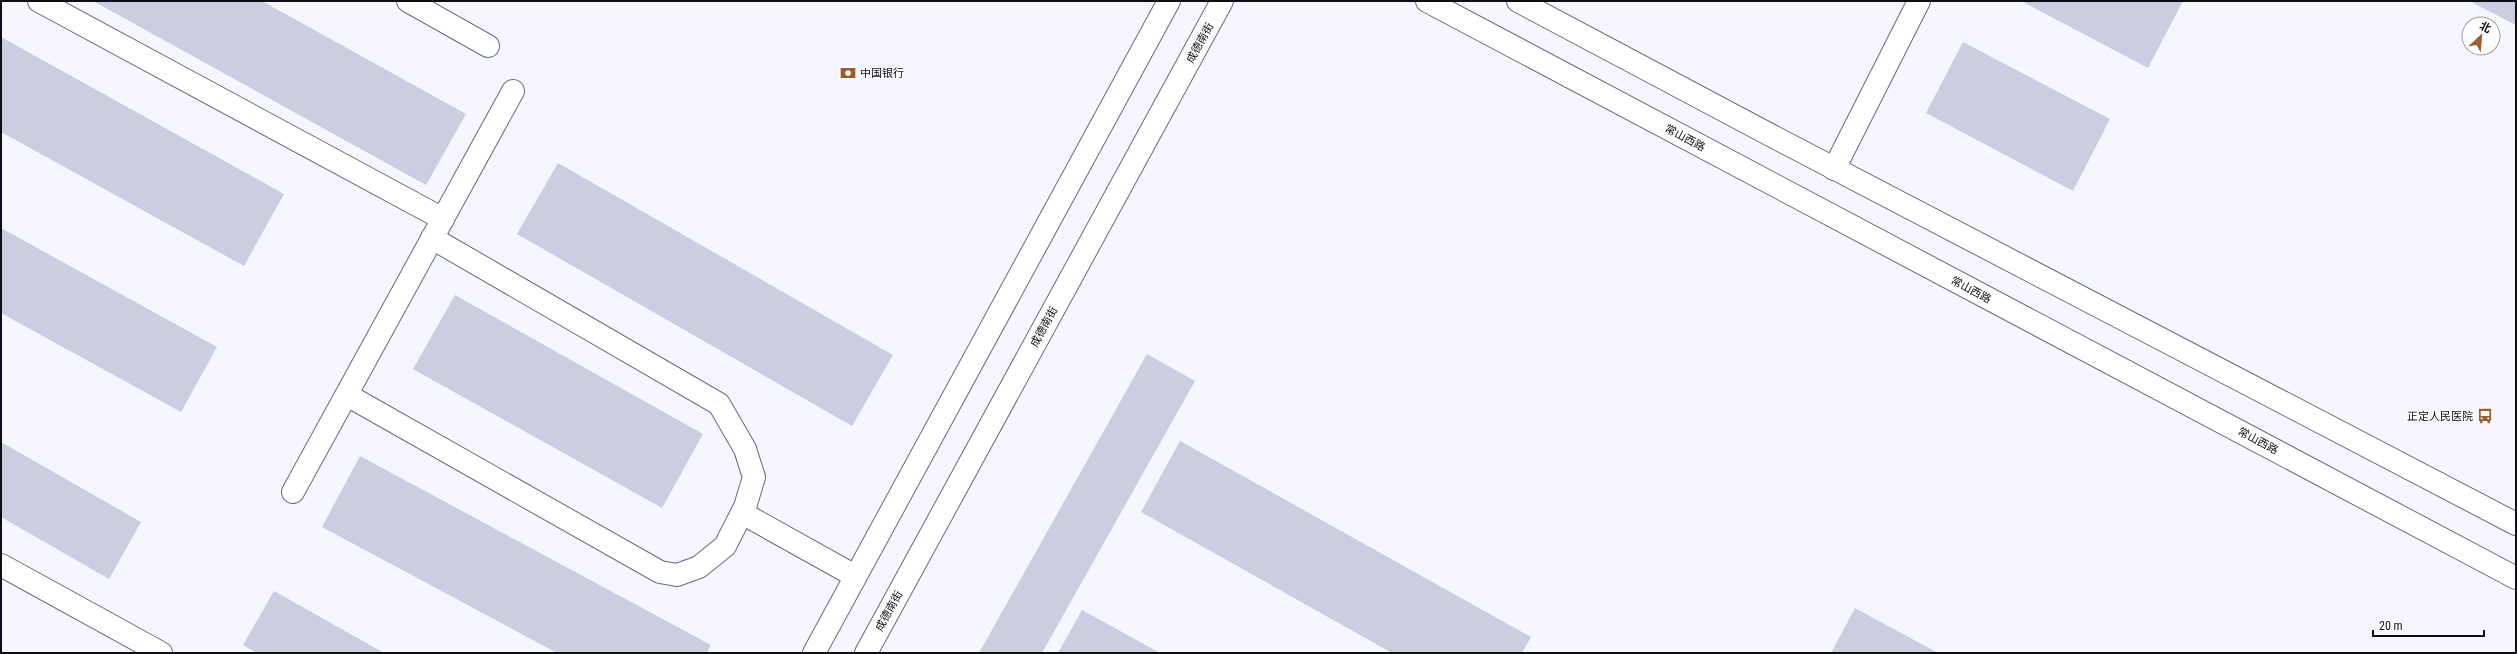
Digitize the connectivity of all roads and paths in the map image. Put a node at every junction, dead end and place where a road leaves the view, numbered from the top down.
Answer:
1 (39, 1) edge
2 (408, 1) edge
3 (1169, 1) edge
4 (1222, 1) edge
5 (1427, 1) edge
6 (1518, 1) edge
7 (1919, 1) edge
8 (488, 46) dead end
9 (513, 91) dead end
10 (1834, 168) junction
11 (443, 219) junction
12 (432, 238) junction
13 (346, 395) junction
14 (294, 492) dead end
15 (742, 514) junction
16 (2516, 524) edge
17 (1, 565) edge
18 (856, 576) junction
19 (2516, 578) edge
20 (161, 653) edge
21 (814, 653) edge
22 (866, 653) edge

1 - 11 main road
2 - 8 main road
3 - 18 main road
4 - 22 main road, 成德南街
5 - 19 main road, 常山西路
6 - 10 main road
7 - 10 main road
9 - 11 main road
10 - 16 main road
11 - 12 main road
12 - 13 main road
12 - 15 main road
13 - 14 main road
13 - 15 main road
15 - 18 main road
17 - 20 main road
18 - 21 main road

